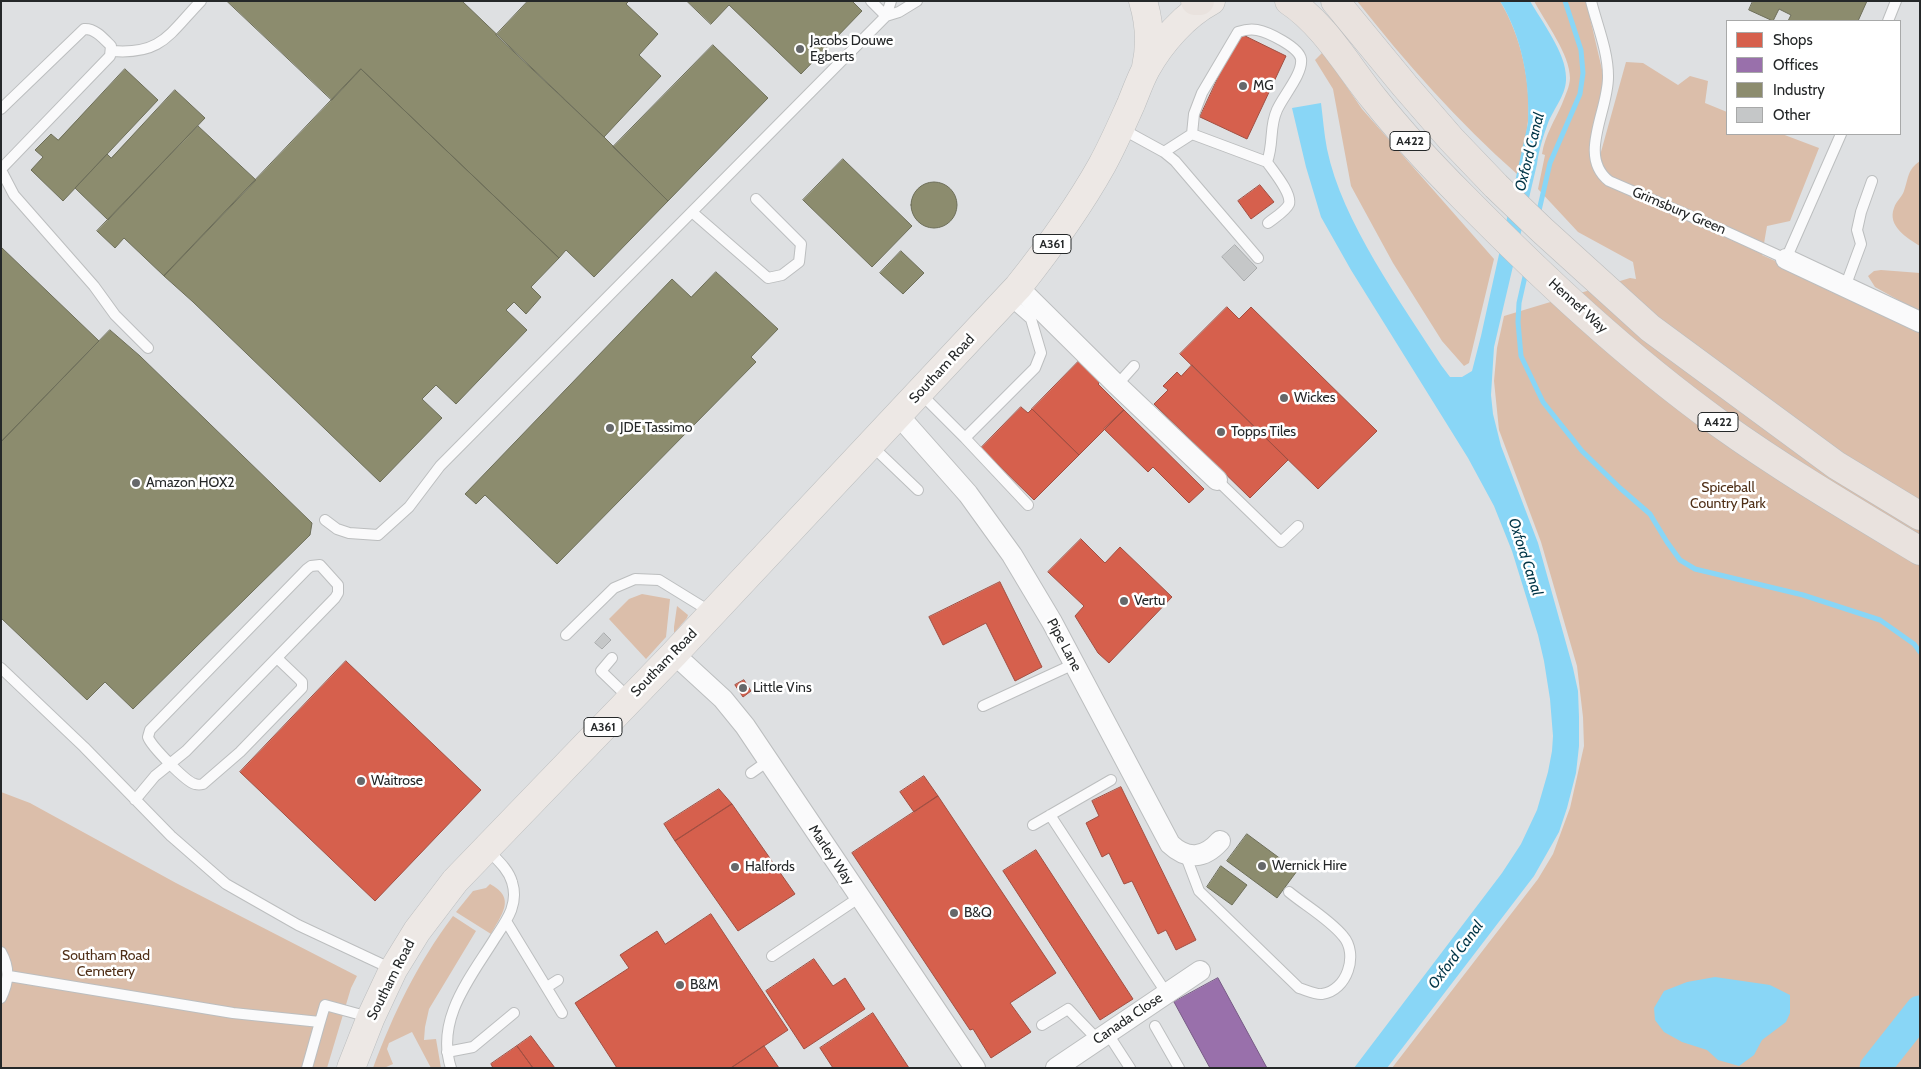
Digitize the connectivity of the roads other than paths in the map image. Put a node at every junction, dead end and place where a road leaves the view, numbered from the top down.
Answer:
1 (201, 1) edge
2 (871, 1) edge
3 (891, 1) edge
4 (918, 1) edge
5 (1143, 1) edge
6 (1195, 1) edge
7 (1200, 1) edge
8 (1211, 1) edge
9 (1289, 1) edge
10 (1335, 1) edge
11 (1591, 1) edge
12 (1896, 1) edge
13 (886, 16) junction
14 (1888, 20) edge
15 (112, 51) junction
16 (1146, 69) junction
17 (1, 109) edge
18 (1121, 129) junction
19 (1192, 134) junction
20 (1841, 135) edge
21 (1164, 152) junction
22 (1267, 162) junction
23 (1, 170) edge
24 (1872, 181) dead end
25 (756, 199) dead end
26 (692, 212) junction
27 (1268, 223) dead end
28 (1258, 258) dead end
29 (1786, 259) junction
30 (1845, 288) junction
31 (1013, 293) junction
32 (1920, 322) edge
33 (148, 348) dead end
34 (1134, 366) dead end
35 (1117, 385) junction
36 (920, 394) junction
37 (898, 416) junction
38 (965, 438) junction
39 (871, 445) junction
40 (1217, 480) joint
41 (918, 490) dead end
42 (1028, 505) dead end
43 (1920, 516) edge
44 (324, 520) dead end
45 (1298, 526) dead end
46 (1920, 551) edge
47 (712, 613) junction
48 (566, 635) dead end
49 (674, 654) junction
50 (277, 658) junction
51 (612, 658) dead end
52 (1074, 664) junction
53 (1, 668) edge
54 (630, 699) junction
55 (984, 706) dead end
56 (768, 761) junction
57 (171, 764) junction
58 (751, 773) dead end
59 (1111, 780) dead end
60 (136, 800) junction
61 (1050, 815) junction
62 (1033, 825) dead end
63 (1220, 841) dead end
64 (486, 848) junction
65 (1185, 854) junction
66 (1289, 892) dead end
67 (860, 897) junction
68 (506, 921) junction
69 (1, 952) edge
70 (772, 956) dead end
71 (393, 970) junction
72 (1200, 971) dead end
73 (9, 976) junction
74 (558, 980) dead end
75 (546, 988) junction
76 (1167, 994) junction
77 (1, 998) edge
78 (514, 1013) dead end
79 (562, 1013) dead end
80 (371, 1017) junction
81 (320, 1022) junction
82 (1042, 1026) dead end
83 (1155, 1026) dead end
84 (1103, 1037) junction
85 (447, 1052) junction
86 (307, 1068) edge
87 (351, 1068) edge
88 (451, 1068) edge
89 (974, 1068) edge
90 (1056, 1068) edge
91 (1130, 1068) edge
92 (1178, 1068) edge

1 - 15 lane
2 - 13 lane
3 - 13 lane
4 - 13 lane
5 - 16 main road, Southam Road / A361
6 - 7 highway
8 - 16 main road, Southam Road / A361
9 - 46 highway, Hennef Way / A422
10 - 43 highway, A422
11 - 29 lane, Grimsbury Green
12 - 14 lane
13 - 26 lane
15 - 17 lane
15 - 23 lane
16 - 18 main road, Southam Road / A361
18 - 21 lane
18 - 31 main road, Southam Road / A361
19 - 21 lane
19 - 22 lane
19 - 22 lane
20 - 29 lane
21 - 28 lane
22 - 27 lane
23 - 33 lane
24 - 30 lane
25 - 26 lane
26 - 44 lane
29 - 30 street, Grimsbury Green
30 - 32 street, Grimsbury Green
31 - 35 street
31 - 36 main road, Southam Road / A361
31 - 38 lane
34 - 35 lane
35 - 40 street
36 - 37 main road, Southam Road / A361
36 - 38 lane
37 - 39 main road, Southam Road / A361
37 - 52 street, Pipe Lane
38 - 42 lane
39 - 41 lane
39 - 47 main road, Southam Road / A361
40 - 45 lane
47 - 48 lane
47 - 49 main road, Southam Road / A361
49 - 54 main road, Southam Road / A361
49 - 56 street, Marley Way
50 - 57 lane
50 - 57 lane
50 - 57 lane
51 - 54 lane
52 - 55 lane
52 - 65 street, Pipe Lane
53 - 60 lane
54 - 64 main road, Southam Road / A361
56 - 58 lane
56 - 67 street, Marley Way
57 - 60 lane
59 - 61 lane
60 - 71 lane
61 - 62 lane
61 - 76 lane
63 - 65 street
64 - 68 lane
64 - 71 main road, Southam Road / A361
65 - 66 lane
67 - 70 lane
67 - 89 street, Marley Way
68 - 75 lane
68 - 85 lane
69 - 73 lane
71 - 80 main road, Southam Road / A361
72 - 76 street, Canada Close
73 - 77 lane
73 - 81 lane
74 - 75 lane
75 - 79 lane
76 - 84 street, Canada Close
78 - 85 lane
80 - 81 lane
80 - 87 main road, Southam Road / A361
81 - 86 lane
82 - 84 lane
83 - 92 lane
84 - 90 street, Canada Close
84 - 91 lane
85 - 88 lane

